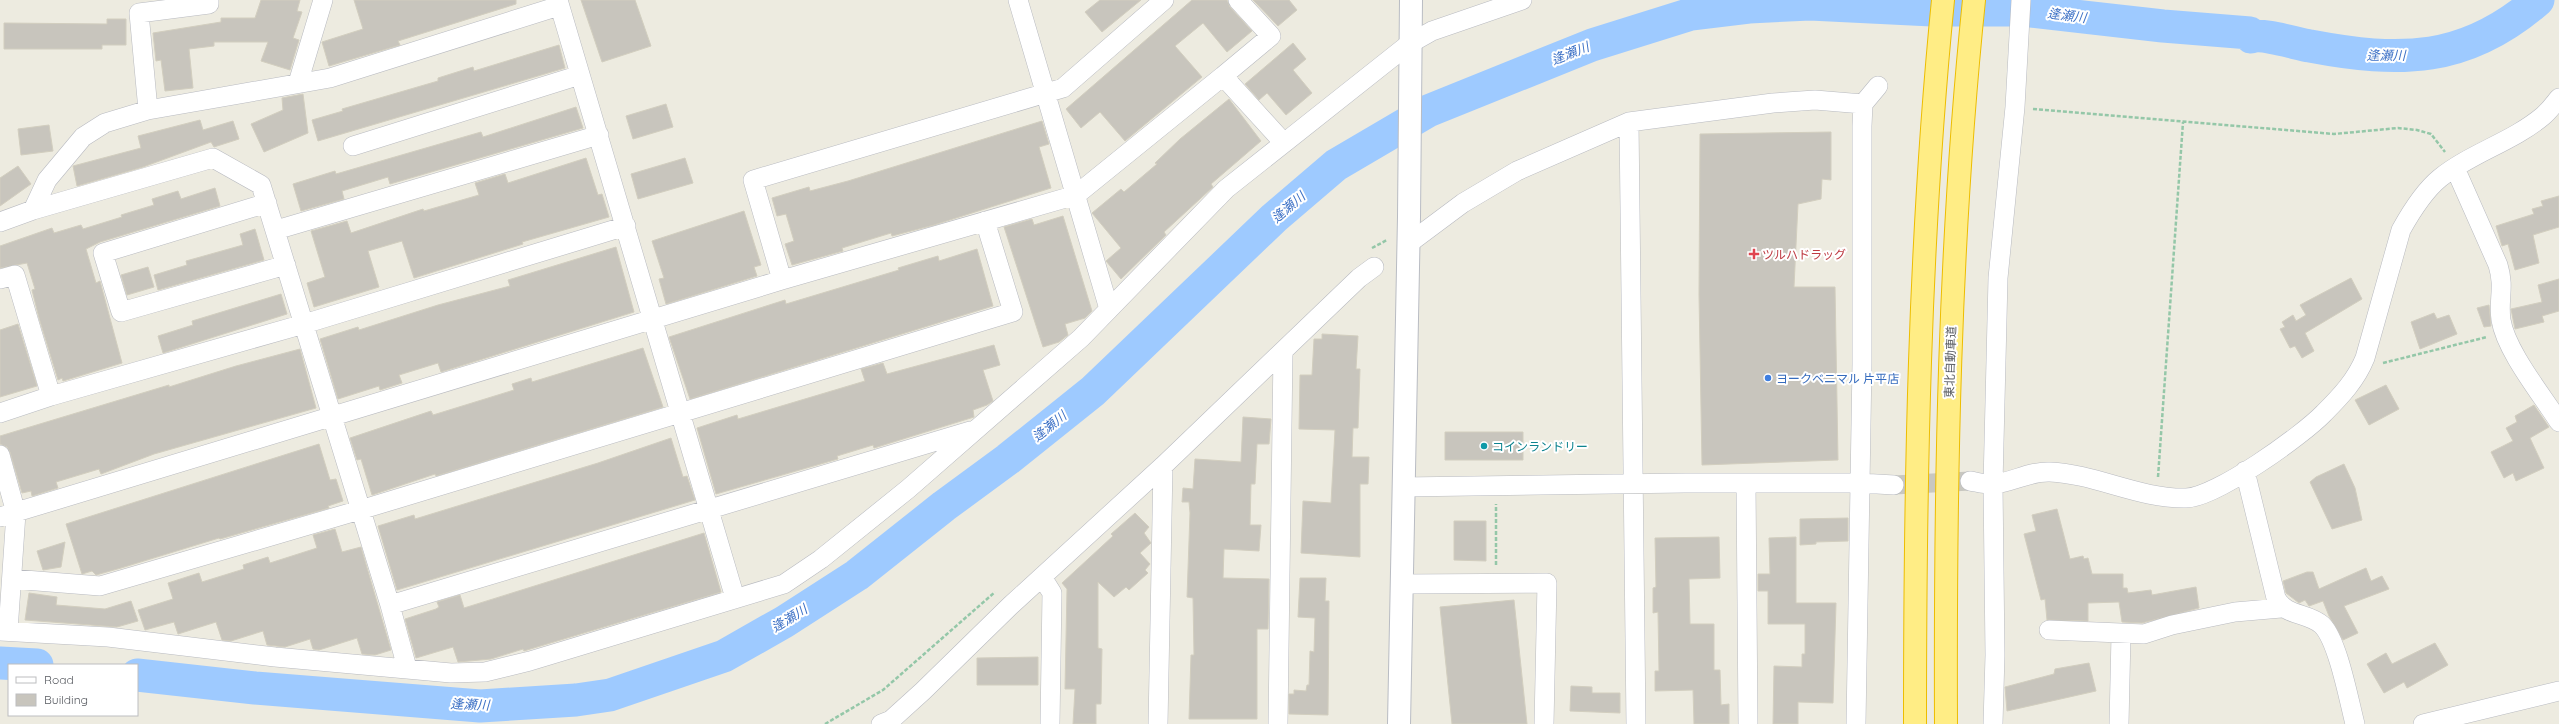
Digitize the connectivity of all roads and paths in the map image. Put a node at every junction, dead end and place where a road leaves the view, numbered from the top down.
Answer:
1 (209, 0) edge
2 (323, 0) edge
3 (1018, 0) edge
4 (1164, 0) edge
5 (1238, 0) edge
6 (1411, 0) edge
7 (1522, 0) edge
8 (1943, 0) edge
9 (1974, 0) edge
10 (2021, 0) edge
11 (558, 3) edge
12 (135, 7) edge
13 (1410, 50) junction
14 (580, 75) junction
15 (1223, 76) junction
16 (298, 83) junction
17 (1878, 86) dead end
18 (1044, 95) junction
19 (2559, 98) edge
20 (1863, 104) junction
21 (2015, 107) junction
22 (148, 110) junction
23 (1629, 122) junction
24 (2183, 122) junction
25 (599, 135) junction
26 (1283, 142) junction
27 (353, 146) dead end
28 (2454, 168) junction
29 (1076, 195) junction
30 (267, 203) junction
31 (33, 210) junction
32 (985, 221) junction
33 (0, 222) edge
34 (626, 226) junction
35 (276, 230) junction
36 (1387, 240) dead end
37 (1408, 244) junction
38 (1372, 258) joint
39 (286, 265) junction
40 (0, 279) edge
41 (782, 280) junction
42 (1109, 309) junction
43 (653, 319) junction
44 (304, 324) junction
45 (2505, 333) junction
46 (1283, 351) junction
47 (2362, 366) junction
48 (52, 396) junction
49 (0, 413) edge
50 (681, 413) junction
51 (331, 417) junction
52 (2559, 422) edge
53 (977, 429) junction
54 (0, 456) edge
55 (1163, 466) junction
56 (2245, 471) junction
57 (1970, 481) tunnel mouth
58 (1746, 483) junction
59 (1860, 483) junction
60 (1993, 484) junction
61 (1894, 485) tunnel mouth
62 (1634, 486) junction
63 (1403, 487) junction
64 (2157, 496) junction
65 (1496, 499) dead end
66 (710, 508) junction
67 (360, 510) junction
68 (8, 515) edge
69 (1042, 577) junction
70 (12, 579) junction
71 (1496, 583) junction
72 (1402, 584) junction
73 (998, 590) dead end
74 (735, 598) junction
75 (390, 605) junction
76 (2281, 608) junction
77 (2049, 630) dead end
78 (4, 631) edge
79 (2120, 635) junction
80 (407, 668) junction
81 (2559, 691) edge
82 (888, 723) edge
83 (826, 724) edge
84 (1050, 724) edge
85 (1158, 724) edge
86 (1278, 724) edge
87 (1399, 724) edge
88 (1544, 724) edge
89 (1636, 724) edge
90 (1748, 724) edge
91 (1856, 724) edge
92 (1915, 724) edge
93 (1946, 724) edge
94 (1992, 724) edge
95 (2119, 724) edge
96 (2355, 724) edge
97 (2423, 724) edge

1 - 12 street
2 - 16 street
3 - 18 street
4 - 18 street
5 - 15 street
6 - 13 street
7 - 13 street
8 - 92 highway
9 - 93 highway, 東北自動車道
10 - 21 street
11 - 14 street
11 - 16 street
12 - 22 street
13 - 26 street
13 - 37 street
14 - 25 street
14 - 27 street
15 - 26 street
15 - 29 street
16 - 22 street
17 - 20 street
18 - 29 street
18 - 41 street
19 - 28 street
20 - 23 street
20 - 59 street
21 - 24 path
21 - 60 street
22 - 31 street
23 - 37 street
23 - 62 street
24 - 28 path
24 - 64 path
25 - 34 street
25 - 35 street
26 - 42 street
28 - 45 street
28 - 47 street
29 - 32 street
29 - 42 street
30 - 31 street
30 - 35 street
30 - 39 street
31 - 33 street
32 - 41 street
32 - 50 street
34 - 43 street
34 - 44 street
35 - 39 street
36 - 38 path
37 - 63 street
38 - 46 street
39 - 44 street
40 - 48 street
41 - 43 street
42 - 53 street
43 - 50 street
43 - 51 street
44 - 48 street
44 - 51 street
45 - 47 path
45 - 52 street
46 - 55 street
46 - 86 street
47 - 56 street
48 - 49 street
50 - 66 street
50 - 67 street
51 - 67 street
51 - 68 street
53 - 66 street
53 - 74 street
54 - 68 street
55 - 69 street
55 - 85 street
56 - 64 street
56 - 76 street
57 - 60 street
58 - 59 street
58 - 62 street
58 - 90 street
59 - 61 street
59 - 91 street
60 - 64 street
60 - 94 street
62 - 63 street
62 - 89 street
63 - 72 street
65 - 71 path
66 - 74 street
66 - 75 street
67 - 70 street
67 - 75 street
68 - 70 street
69 - 82 street
69 - 84 street
70 - 78 street
71 - 72 street
71 - 88 street
72 - 87 street
73 - 83 path
74 - 80 street
75 - 80 street
76 - 79 street
76 - 96 street
77 - 79 street
78 - 80 street
79 - 95 street
81 - 97 street

